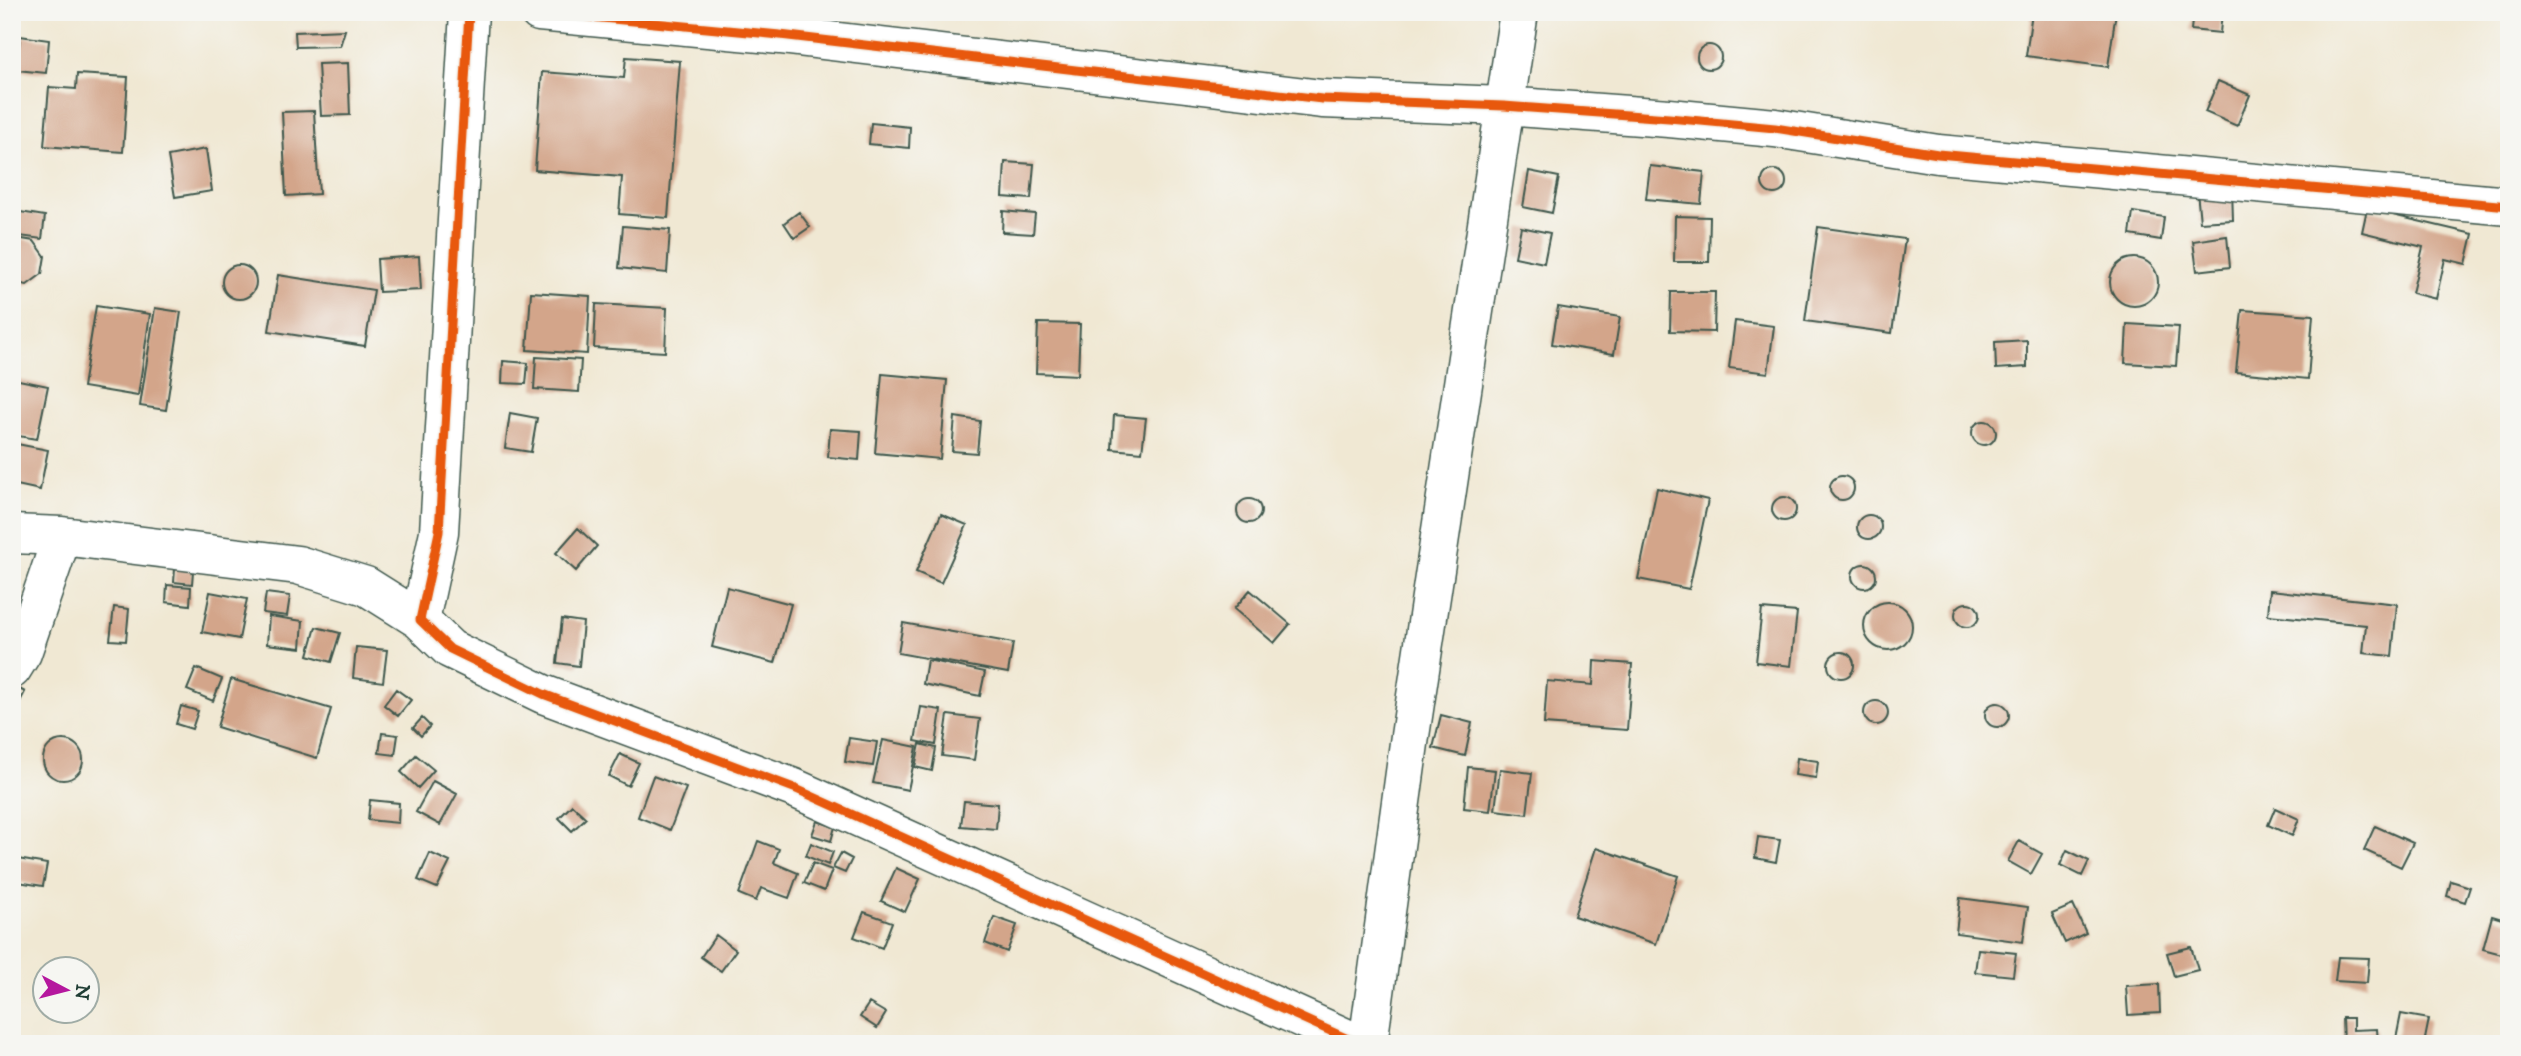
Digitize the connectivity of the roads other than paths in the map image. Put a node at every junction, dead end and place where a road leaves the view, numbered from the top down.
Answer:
1 (469, 12) edge
2 (539, 12) edge
3 (1519, 12) edge
4 (1504, 106) junction
5 (2509, 206) edge
6 (12, 534) edge
7 (62, 536) junction
8 (421, 620) junction
9 (12, 669) edge
10 (1359, 1044) edge
11 (1368, 1044) edge

1 - 8 street
2 - 4 street
3 - 4 street
4 - 5 street
4 - 11 street
6 - 7 street
7 - 8 street
7 - 9 street
8 - 10 street

